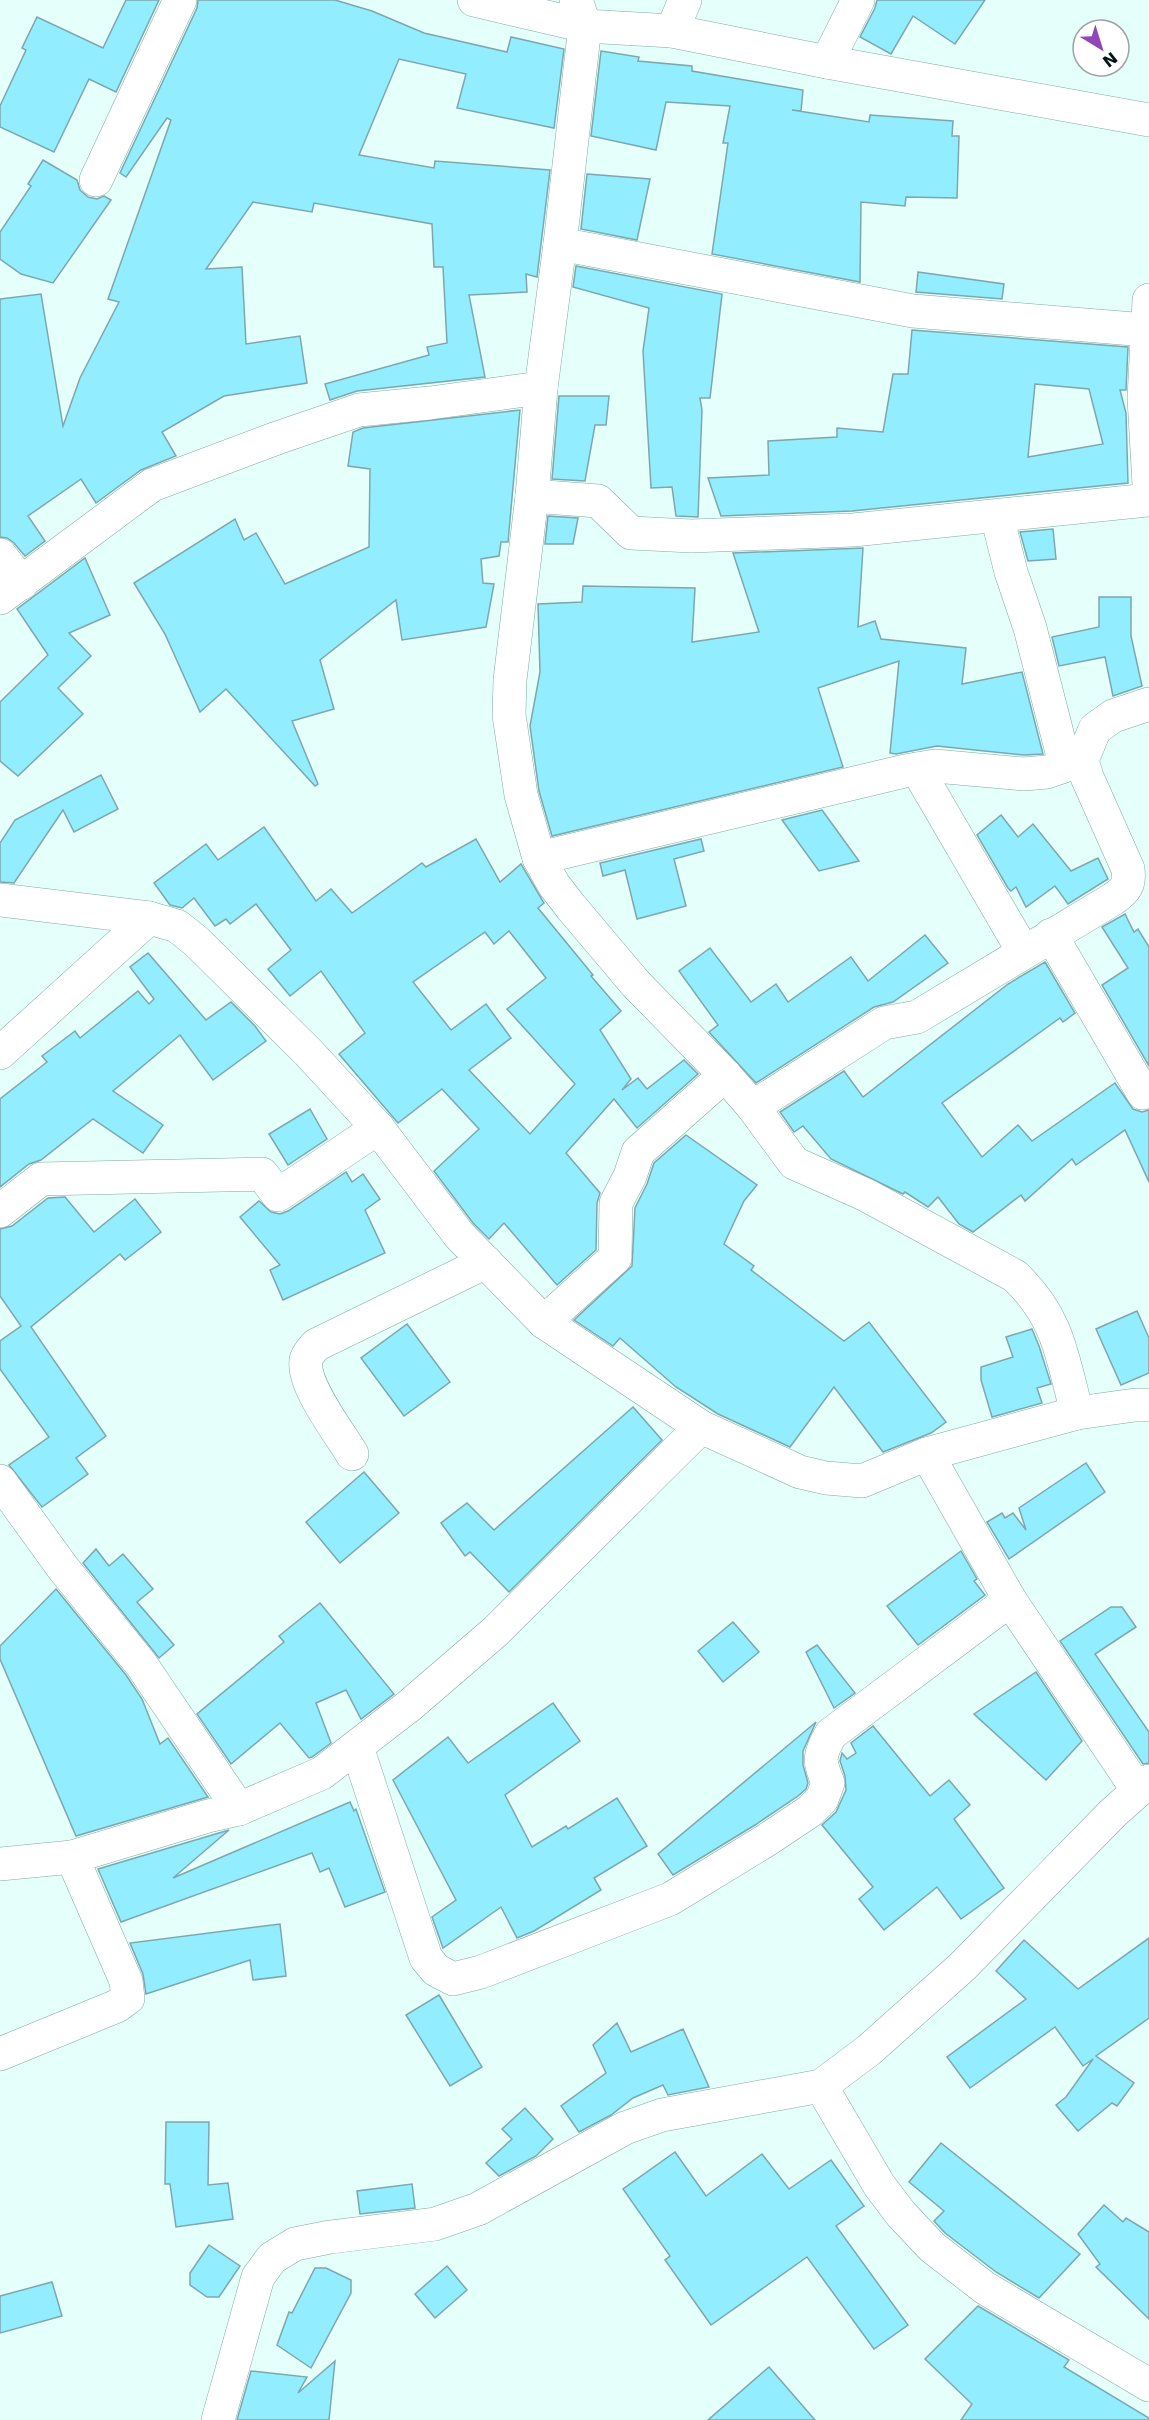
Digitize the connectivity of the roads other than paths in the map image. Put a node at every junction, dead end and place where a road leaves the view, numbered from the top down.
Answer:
1 (180, 0) edge
2 (474, 0) edge
3 (685, 0) edge
4 (858, 0) edge
5 (580, 13) edge
6 (672, 31) junction
7 (827, 62) junction
8 (1149, 120) edge
9 (96, 180) dead end
10 (560, 244) junction
11 (1148, 315) edge
12 (540, 388) junction
13 (1149, 485) edge
14 (532, 496) junction
15 (1149, 500) edge
16 (997, 516) junction
17 (0, 555) edge
18 (11, 591) edge
19 (1149, 705) edge
20 (1074, 762) junction
21 (916, 769) junction
22 (539, 858) junction
23 (0, 900) edge
24 (149, 918) junction
25 (1051, 935) junction
26 (1023, 951) junction
27 (0, 1053) edge
28 (725, 1076) junction
29 (1143, 1093) dead end
30 (753, 1107) junction
31 (378, 1128) junction
32 (0, 1211) edge
33 (486, 1263) junction
34 (544, 1322) junction
35 (1149, 1405) edge
36 (1077, 1413) junction
37 (701, 1427) junction
38 (352, 1454) dead end
39 (927, 1454) junction
40 (0, 1481) edge
41 (1010, 1600) junction
42 (357, 1747) junction
43 (1143, 1785) edge
44 (239, 1809) junction
45 (72, 1857) junction
46 (0, 1864) edge
47 (0, 2054) edge
48 (821, 2086) junction
49 (1149, 2385) edge
50 (218, 2420) edge

1 - 9 street
2 - 5 street
3 - 6 street
4 - 7 street
5 - 6 street
5 - 10 street
6 - 7 street
7 - 8 street
10 - 11 street
10 - 12 street
11 - 13 street
12 - 14 street
12 - 18 street
14 - 16 street
14 - 22 street
15 - 16 street
16 - 20 street
17 - 18 street
19 - 20 street
20 - 21 street
20 - 25 street
21 - 22 street
21 - 26 street
22 - 28 street
23 - 24 street
24 - 27 street
24 - 31 street
25 - 26 street
25 - 29 street
26 - 30 street
28 - 30 street
28 - 34 street
30 - 36 street
31 - 32 street
31 - 33 street
33 - 34 street
33 - 38 street
34 - 37 street
35 - 36 street
36 - 39 street
37 - 39 street
37 - 42 street
39 - 41 street
40 - 44 street
41 - 42 street
41 - 43 street
42 - 44 street
43 - 48 street
44 - 45 street
45 - 46 street
45 - 47 street
48 - 49 street
48 - 50 street

